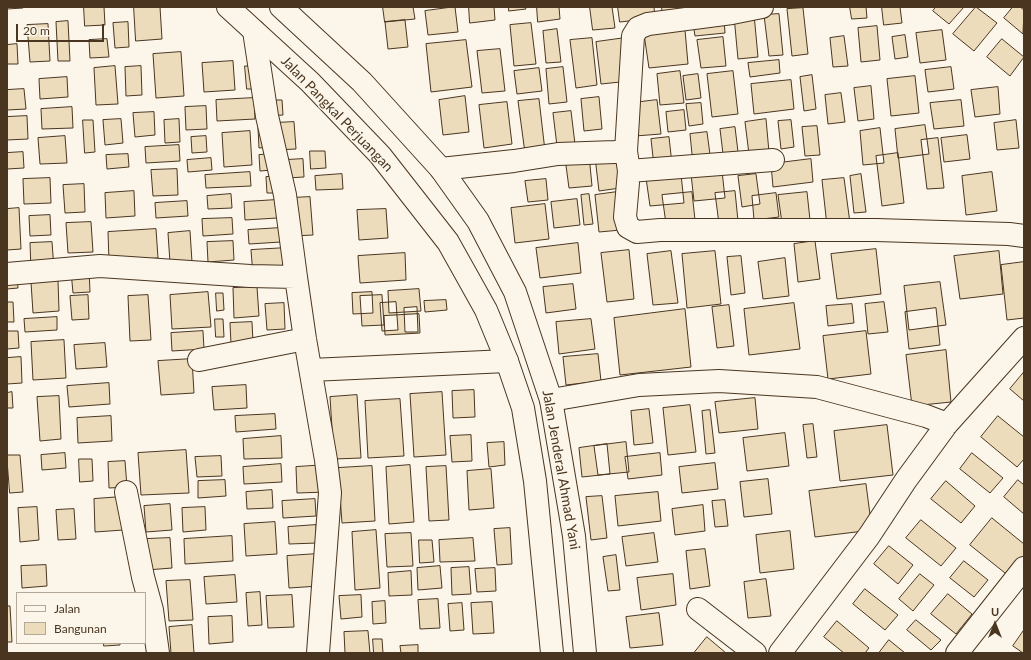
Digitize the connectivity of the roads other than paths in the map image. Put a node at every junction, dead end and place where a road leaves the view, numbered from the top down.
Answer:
1 (228, 7) edge
2 (281, 7) edge
3 (762, 7) edge
4 (254, 31) junction
5 (774, 160) dead end
6 (628, 161) junction
7 (441, 170) junction
8 (1024, 236) edge
9 (7, 274) edge
10 (296, 277) junction
11 (486, 310) joint
12 (1024, 338) edge
13 (305, 339) junction
14 (200, 360) dead end
15 (507, 361) junction
16 (311, 370) junction
17 (551, 400) junction
18 (947, 424) junction
19 (126, 492) dead end
20 (1024, 568) edge
21 (698, 609) dead end
22 (158, 653) edge
23 (318, 653) edge
24 (552, 653) edge
25 (585, 653) edge
26 (755, 653) edge
27 (780, 653) edge
28 (957, 653) edge

1 - 4 street, Jalan Pangkal Perjuangan
2 - 7 street
3 - 6 street
4 - 10 street
4 - 11 street, Jalan Pangkal Perjuangan
5 - 6 street
6 - 7 street
6 - 8 street
7 - 17 street, Jalan Jenderal Ahmad Yani
9 - 10 street
10 - 13 street
11 - 15 street, Jalan Jenderal Ahmad Yani
12 - 18 street
13 - 14 street
13 - 16 street
15 - 16 street
15 - 24 street, Jalan Jenderal Ahmad Yani
16 - 23 street
17 - 18 street
17 - 25 street, Jalan Jenderal Ahmad Yani
18 - 27 street
19 - 22 street
20 - 28 street
21 - 26 street

